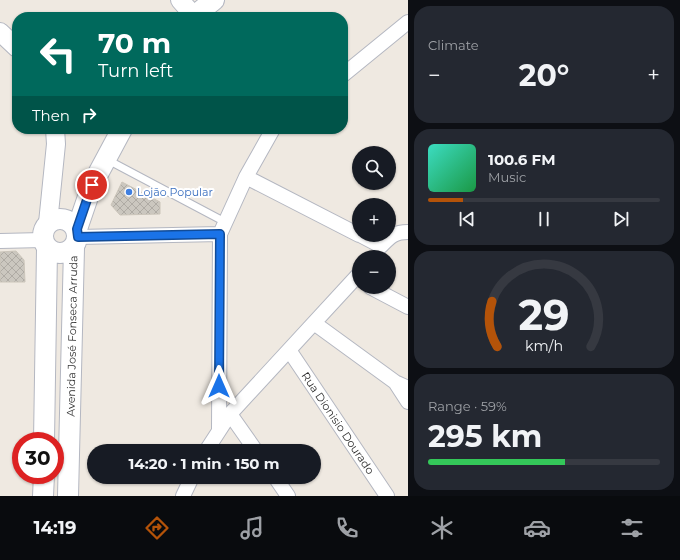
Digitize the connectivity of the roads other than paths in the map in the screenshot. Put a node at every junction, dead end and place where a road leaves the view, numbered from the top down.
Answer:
1 (180, 0) edge
2 (214, 0) edge
3 (190, 12) edge
4 (200, 12) edge
5 (408, 22) edge
6 (0, 32) edge
7 (12, 43) edge
8 (348, 71) edge
9 (55, 134) edge
10 (119, 134) edge
11 (270, 134) edge
12 (106, 159) junction
13 (246, 177) junction
14 (92, 185) junction
15 (223, 228) junction
16 (352, 231) edge
17 (408, 232) edge
18 (49, 233) junction
19 (76, 238) junction
20 (0, 241) edge
21 (366, 242) edge
22 (375, 250) edge
23 (379, 250) edge
24 (352, 284) edge
25 (383, 294) edge
26 (408, 307) edge
27 (314, 323) junction
28 (289, 350) junction
29 (395, 382) junction
30 (408, 388) edge
31 (408, 402) edge
32 (230, 414) junction
33 (219, 431) junction
34 (44, 432) edge
35 (211, 444) edge
36 (251, 444) edge
37 (44, 484) edge
38 (189, 484) edge
39 (279, 484) edge
40 (43, 496) edge
41 (68, 496) edge
42 (183, 496) edge
43 (288, 496) edge
44 (387, 496) edge

1 - 3 street
2 - 4 main road
5 - 8 street
6 - 7 street
9 - 18 street
10 - 12 main road
11 - 13 street
12 - 14 main road
12 - 15 lane
13 - 15 street
13 - 16 street
14 - 18 main road
14 - 19 main road, Avenida José Fonseca Arruda
15 - 19 street
15 - 33 street
17 - 23 street
18 - 19 main road
18 - 19 main road
18 - 20 street
18 - 34 main road
19 - 41 main road, Avenida José Fonseca Arruda
21 - 22 street
24 - 27 street
25 - 26 street
27 - 28 street
27 - 29 street
28 - 32 street
28 - 44 street, Rua Dionisio Dourado
29 - 30 street
29 - 31 street
32 - 33 street
32 - 36 street
33 - 35 street
37 - 40 main road
38 - 42 street
39 - 43 street

